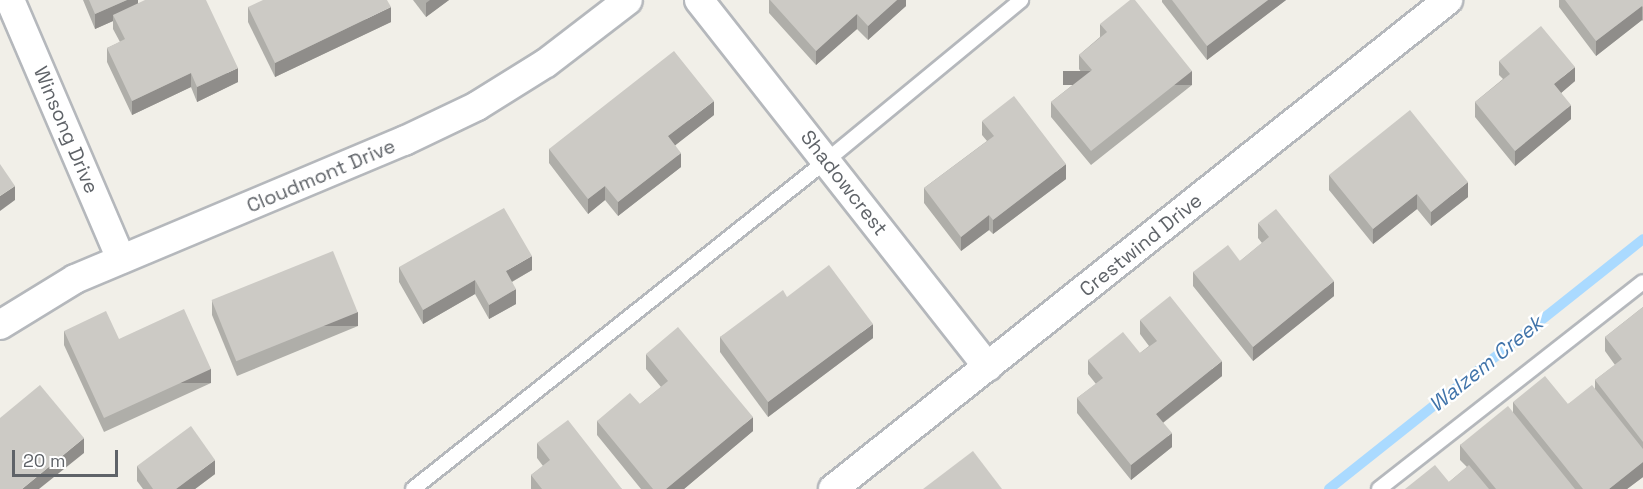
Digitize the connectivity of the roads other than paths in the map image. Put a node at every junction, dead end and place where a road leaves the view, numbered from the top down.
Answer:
1 (10, 0) edge
2 (628, 0) edge
3 (699, 0) edge
4 (1021, 0) edge
5 (1448, 0) edge
6 (826, 161) junction
7 (121, 260) junction
8 (1643, 282) edge
9 (0, 325) edge
10 (988, 367) junction
11 (413, 489) edge
12 (833, 489) edge
13 (1379, 489) edge

1 - 7 street, Winsong Drive
2 - 7 street, Cloudmont Drive
3 - 6 street, Shadowcrest
4 - 6 lane
5 - 10 street, Crestwind Drive
6 - 10 street, Shadowcrest
6 - 11 lane
7 - 9 street, Cloudmont Drive
8 - 13 lane
10 - 12 street, Crestwind Drive

